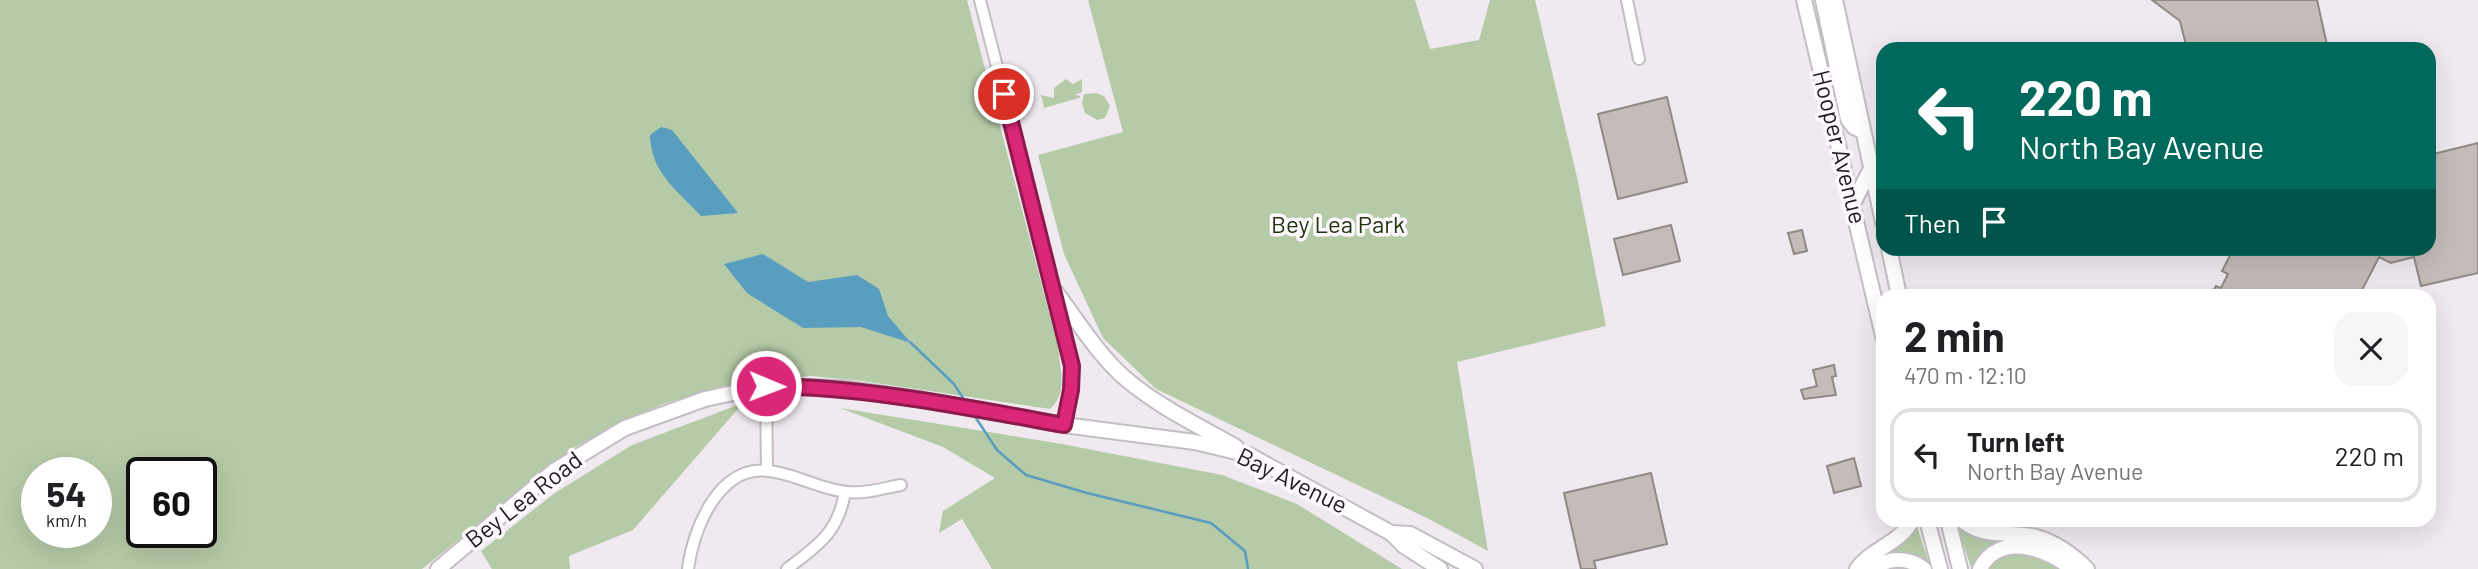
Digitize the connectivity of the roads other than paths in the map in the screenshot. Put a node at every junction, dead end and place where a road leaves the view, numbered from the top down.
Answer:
1 (980, 0) edge
2 (1627, 0) edge
3 (1804, 0) edge
4 (1823, 0) edge
5 (1835, 0) edge
6 (1639, 59) dead end
7 (1863, 131) junction
8 (1872, 167) junction
9 (1876, 187) edge
10 (1853, 203) junction
11 (1891, 256) edge
12 (1898, 289) edge
13 (1055, 291) junction
14 (1876, 304) edge
15 (766, 386) junction
16 (1064, 425) junction
17 (1249, 455) junction
18 (767, 470) junction
19 (901, 485) dead end
20 (845, 492) junction
21 (1907, 527) edge
22 (1929, 527) edge
23 (1950, 527) edge
24 (1973, 527) edge
25 (1391, 533) junction
26 (438, 569) edge
27 (688, 569) edge
28 (787, 569) edge
29 (1440, 569) edge
30 (1475, 569) edge
31 (1857, 569) edge
32 (1871, 569) edge
33 (1924, 569) edge
34 (1940, 569) edge
35 (1960, 569) edge
36 (1980, 569) edge
37 (2072, 569) edge
38 (2087, 569) edge

1 - 13 street
2 - 6 street
3 - 10 main road, Hooper Avenue
4 - 7 main road
5 - 7 main road, Hooper Avenue
7 - 8 main road, Hooper Avenue
8 - 9 main road, Hooper Avenue
8 - 10 main road
10 - 14 main road, Hooper Avenue
11 - 12 main road, Hooper Avenue
13 - 16 street
13 - 17 main road
15 - 16 main road, Bey Lea Road
15 - 18 street
15 - 26 main road, Bey Lea Road
16 - 17 main road, Bay Avenue
17 - 25 main road, Bay Avenue
18 - 20 street
18 - 27 street
19 - 20 street
20 - 28 street
21 - 31 main road
22 - 34 main road
23 - 35 main road
24 - 38 main road
25 - 29 main road, Bay Avenue
25 - 30 main road, Bay Avenue
32 - 33 main road
36 - 37 main road

